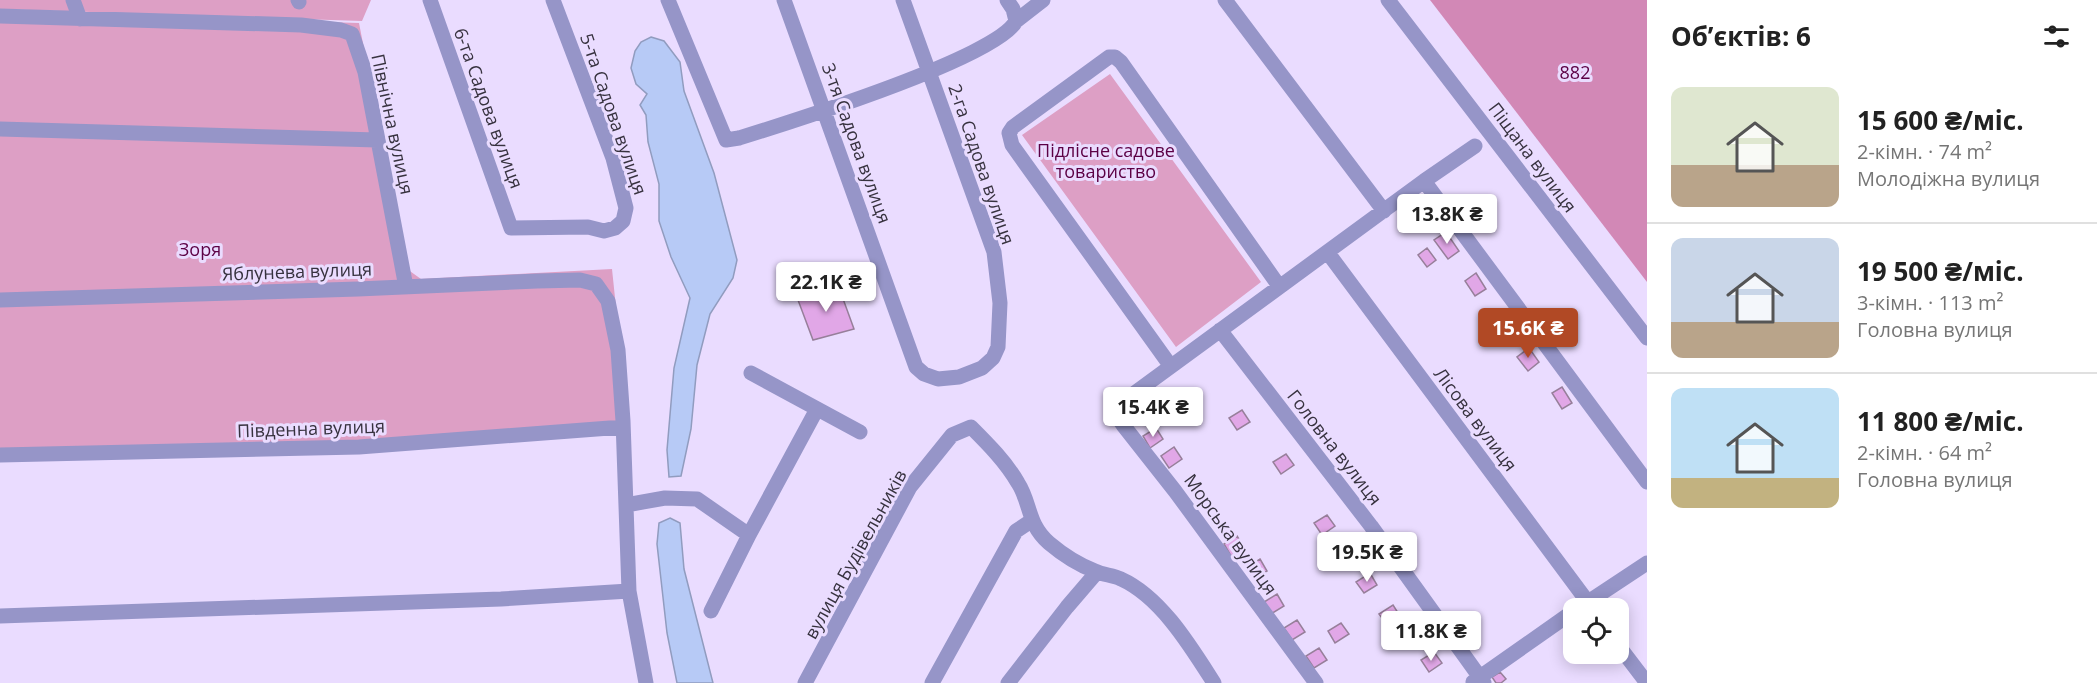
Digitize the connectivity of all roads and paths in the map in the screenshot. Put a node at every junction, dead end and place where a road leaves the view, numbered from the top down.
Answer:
1 (73, 0) edge
2 (430, 0) edge
3 (553, 0) edge
4 (668, 0) edge
5 (784, 0) edge
6 (903, 0) edge
7 (1007, 0) edge
8 (1043, 0) edge
9 (1225, 0) edge
10 (1388, 0) edge
11 (0, 16) edge
12 (80, 19) junction
13 (1016, 21) junction
14 (929, 72) junction
15 (825, 111) junction
16 (0, 129) edge
17 (377, 140) junction
18 (1475, 146) dead end
19 (1424, 181) junction
20 (1383, 211) junction
21 (604, 231) joint
22 (1328, 253) junction
23 (1279, 286) junction
24 (406, 287) junction
25 (0, 300) edge
26 (1220, 330) junction
27 (1647, 338) edge
28 (1170, 366) junction
29 (916, 367) joint
30 (751, 374) dead end
31 (817, 409) junction
32 (623, 427) junction
33 (860, 432) dead end
34 (0, 455) edge
35 (1647, 482) edge
36 (626, 505) junction
37 (1031, 521) junction
38 (748, 535) junction
39 (1647, 563) edge
40 (1097, 572) junction
41 (629, 591) junction
42 (1576, 598) edge
43 (1597, 598) edge
44 (711, 612) dead end
45 (0, 615) edge
46 (1563, 622) edge
47 (1629, 659) edge
48 (1479, 681) edge
49 (646, 683) edge
50 (805, 683) edge
51 (932, 683) edge
52 (1008, 683) edge
53 (1214, 683) edge
54 (1316, 683) edge
55 (1647, 683) edge

1 - 12 street
2 - 21 street, 6-та Садова вулиця
3 - 21 street, 5-та Садова вулиця
4 - 15 street
5 - 15 street, 3-тя Садова вулиця
6 - 14 street, 2-га Садова вулиця
7 - 13 street
8 - 13 street
9 - 20 street
10 - 27 street, Піщана вулиця
11 - 12 street, Північна вулиця
12 - 17 street, Північна вулиця
13 - 14 street
14 - 15 street
14 - 29 street, 2-га Садова вулиця
15 - 29 street, 3-тя Садова вулиця
16 - 17 street
17 - 24 street, Північна вулиця
18 - 19 street
19 - 20 street
19 - 35 street
20 - 22 street
22 - 23 street
22 - 42 street, Лісова вулиця
23 - 26 street
23 - 28 street
24 - 25 street, Яблунева вулиця
24 - 32 street, Яблунева вулиця
26 - 28 street
26 - 48 street, Головна вулиця
28 - 54 street, Морська вулиця
30 - 31 street
31 - 33 street
31 - 38 street
32 - 34 street, Південна вулиця
32 - 36 street
36 - 38 street
36 - 41 street
37 - 40 street
37 - 50 street, вулиця Будівельників
37 - 51 street
38 - 44 street
39 - 43 street, Головна вулиця
40 - 52 street
40 - 53 street
41 - 45 street
41 - 49 street
46 - 48 street, Головна вулиця
47 - 55 street

